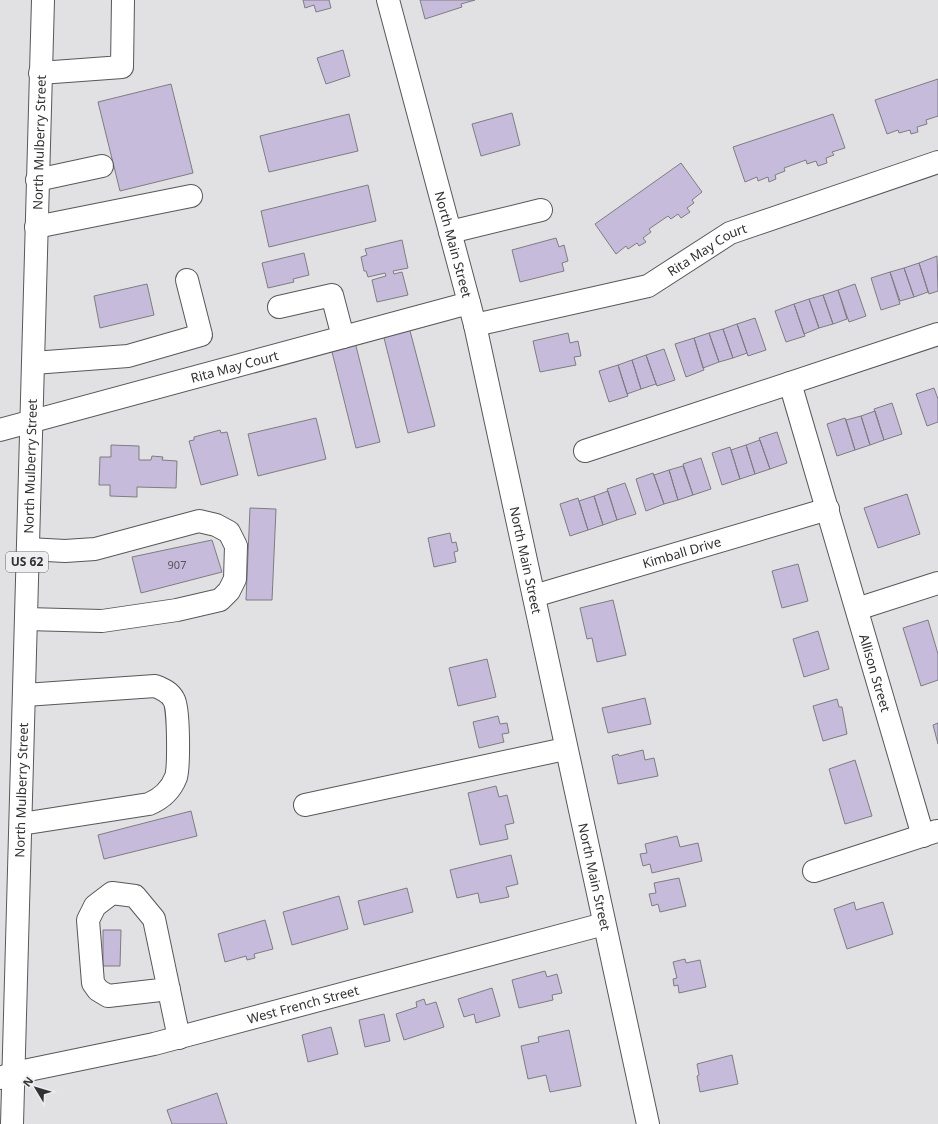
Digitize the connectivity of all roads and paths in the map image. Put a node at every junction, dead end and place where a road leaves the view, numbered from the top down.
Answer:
1 (43, 0) edge
2 (122, 0) edge
3 (388, 0) edge
4 (40, 73) junction
5 (938, 162) edge
6 (102, 166) dead end
7 (37, 180) junction
8 (191, 196) dead end
9 (541, 210) dead end
10 (36, 227) junction
11 (450, 232) junction
12 (186, 280) dead end
13 (469, 303) junction
14 (279, 307) dead end
15 (474, 325) junction
16 (938, 334) edge
17 (343, 337) junction
18 (33, 363) junction
19 (790, 383) junction
20 (32, 422) junction
21 (0, 430) edge
22 (585, 451) dead end
23 (828, 509) junction
24 (28, 549) junction
25 (938, 584) edge
26 (534, 596) junction
27 (857, 610) junction
28 (26, 619) junction
29 (25, 696) junction
30 (565, 749) junction
31 (305, 805) dead end
32 (22, 824) junction
33 (931, 833) edge
34 (814, 871) dead end
35 (604, 924) junction
36 (169, 989) junction
37 (179, 1038) junction
38 (7, 1075) edge
39 (12, 1124) edge
40 (648, 1124) edge

1 - 4 street, North Mulberry Street / US 62
2 - 4 street
3 - 11 street, North Main Street
4 - 7 street, North Mulberry Street / US 62
5 - 15 street, Rita May Court
6 - 7 street
7 - 10 street, North Mulberry Street / US 62
8 - 10 street
9 - 11 street
10 - 18 street, North Mulberry Street / US 62
11 - 13 street, North Main Street
12 - 18 street
13 - 15 street, North Main Street
13 - 17 street, Rita May Court
14 - 17 street
15 - 26 street, North Main Street
16 - 19 street
17 - 20 street, Rita May Court
18 - 20 street, North Mulberry Street / US 62
19 - 22 street
19 - 23 street, Allison Street
20 - 21 street, Rita May Court
20 - 24 street, North Mulberry Street / US 62
23 - 26 street, Kimball Drive
23 - 27 street, Allison Street
24 - 28 street, North Mulberry Street / US 62
24 - 28 street
25 - 27 street
26 - 30 street, North Main Street
27 - 33 street, Allison Street
28 - 29 street, North Mulberry Street / US 62
29 - 32 street, North Mulberry Street / US 62
29 - 32 street
30 - 31 street
30 - 35 street, North Main Street
32 - 38 street, North Mulberry Street / US 62
33 - 34 street
35 - 37 street, West French Street
35 - 40 street, North Main Street
36 - 36 street
36 - 37 street
37 - 38 street, West French Street
38 - 39 street, North Mulberry Street / US 62

